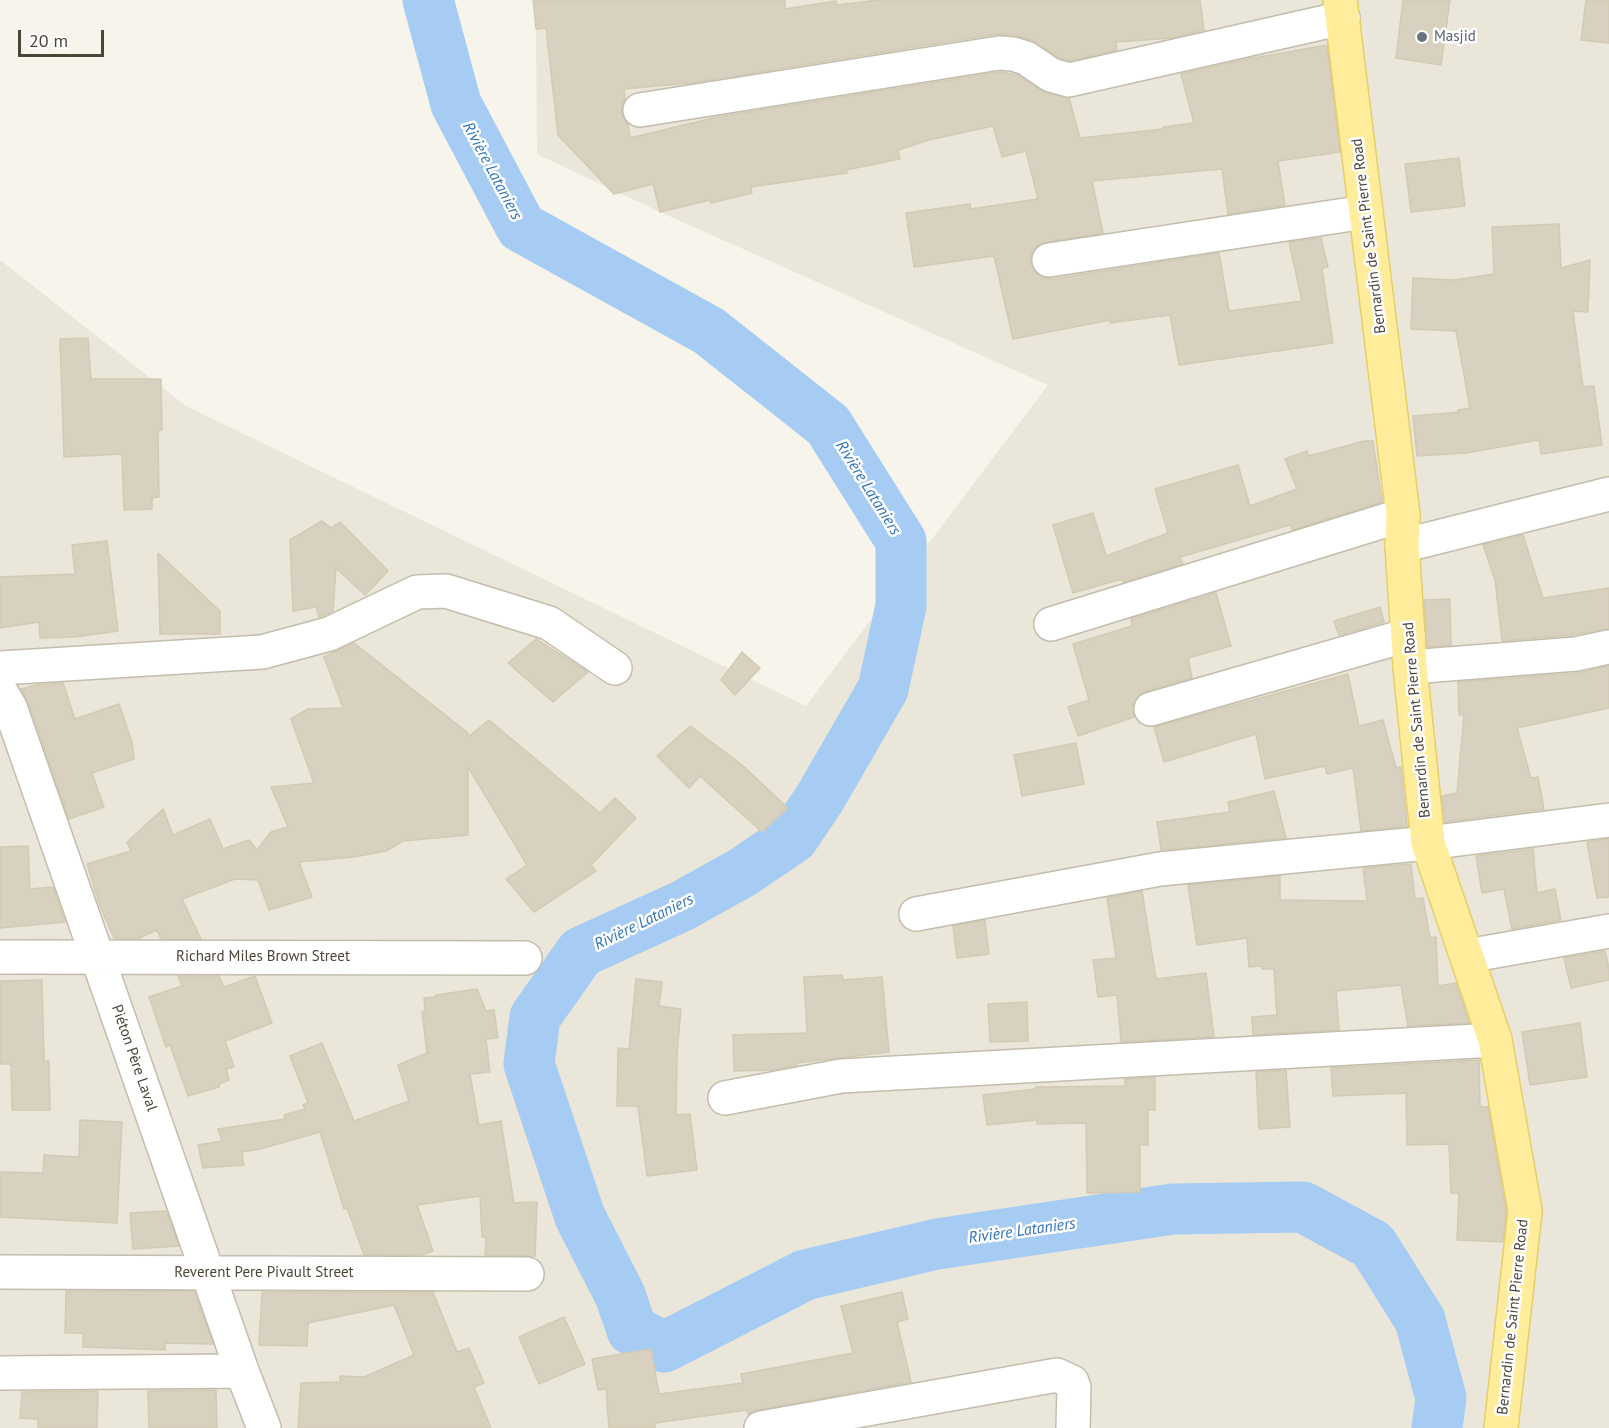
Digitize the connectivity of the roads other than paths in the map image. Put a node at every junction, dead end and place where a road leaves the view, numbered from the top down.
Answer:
1 (1342, 9) edge
2 (640, 110) dead end
3 (1365, 212) junction
4 (1049, 260) dead end
5 (1609, 494) edge
6 (1402, 514) junction
7 (1402, 546) junction
8 (1051, 624) dead end
9 (1609, 647) edge
10 (1409, 651) junction
11 (0, 668) edge
12 (615, 668) dead end
13 (0, 690) edge
14 (1150, 709) dead end
15 (1609, 820) edge
16 (1428, 843) junction
17 (916, 914) dead end
18 (1609, 932) edge
19 (98, 956) junction
20 (1467, 956) junction
21 (0, 957) edge
22 (525, 958) dead end
23 (1495, 1040) junction
24 (725, 1098) dead end
25 (0, 1272) edge
26 (208, 1273) junction
27 (527, 1274) dead end
28 (242, 1371) junction
29 (0, 1373) edge
30 (1074, 1415) edge
31 (264, 1428) edge
32 (761, 1428) edge
33 (1501, 1428) edge

1 - 2 street
1 - 3 main road, Bernardin de Saint Pierre Road
3 - 4 street
3 - 6 main road, Bernardin de Saint Pierre Road
5 - 7 street
6 - 7 main road, Bernardin de Saint Pierre Road
6 - 8 street
7 - 10 main road, Bernardin de Saint Pierre Road
9 - 10 street
10 - 14 street
10 - 16 main road, Bernardin de Saint Pierre Road
11 - 12 street
13 - 19 street, Piéton Père Laval
15 - 16 street
16 - 17 street
16 - 20 main road, Bernardin de Saint Pierre Road
18 - 20 street
19 - 21 street, Richard Miles Brown Street
19 - 22 street, Richard Miles Brown Street
19 - 26 street, Piéton Père Laval
20 - 23 main road, Bernardin de Saint Pierre Road
23 - 24 street
23 - 33 main road, Bernardin de Saint Pierre Road
25 - 26 street, Reverent Pere Pivault Street
26 - 27 street, Reverent Pere Pivault Street
26 - 28 street, Piéton Père Laval
28 - 29 street
28 - 31 street, Piéton Père Laval
30 - 32 street

